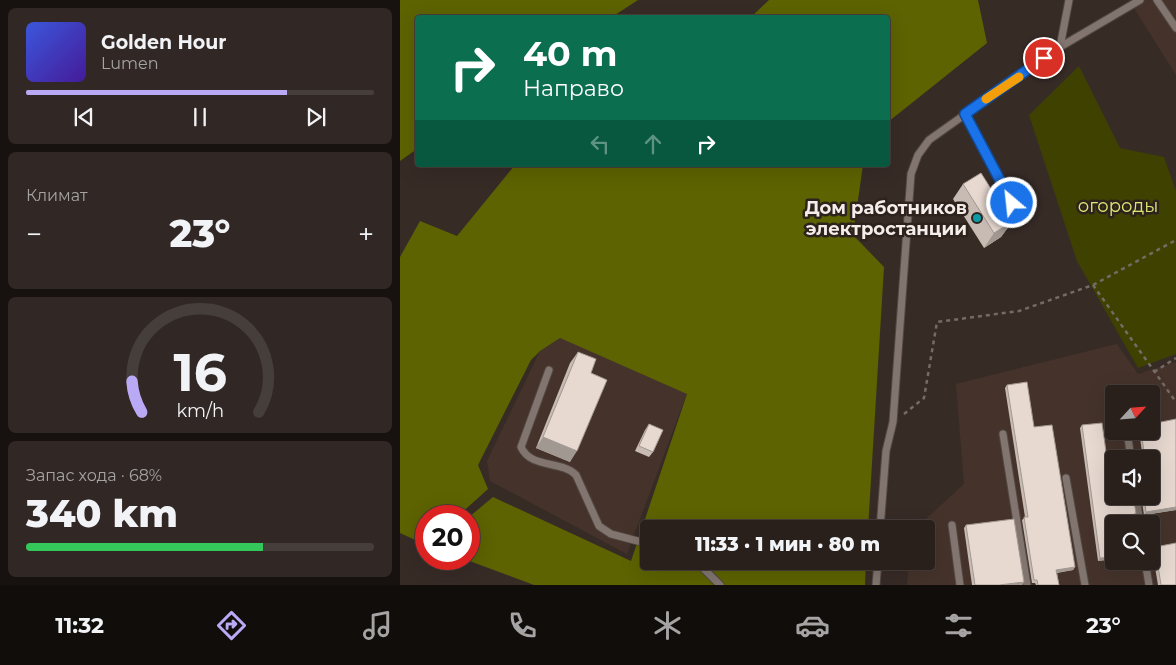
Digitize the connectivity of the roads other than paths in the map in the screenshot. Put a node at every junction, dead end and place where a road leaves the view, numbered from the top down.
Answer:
1 (1069, 0) edge
2 (1140, 0) edge
3 (1158, 0) edge
4 (1176, 28) edge
5 (1060, 47) junction
6 (965, 114) junction
7 (1012, 203) dead end
8 (549, 370) dead end
9 (1003, 434) dead end
10 (1066, 478) dead end
11 (881, 520) edge
12 (952, 525) dead end
13 (640, 542) edge
14 (705, 570) edge
15 (877, 570) edge
16 (1146, 570) edge
17 (720, 585) edge
18 (876, 585) edge
19 (960, 585) edge
20 (1027, 585) edge
21 (1085, 585) edge
22 (1149, 585) edge

1 - 5 lane
2 - 5 lane
3 - 4 lane
5 - 6 lane
6 - 7 lane
6 - 11 lane
8 - 13 lane
9 - 20 lane
10 - 21 lane
12 - 19 lane
14 - 17 lane
15 - 18 lane
16 - 22 lane

